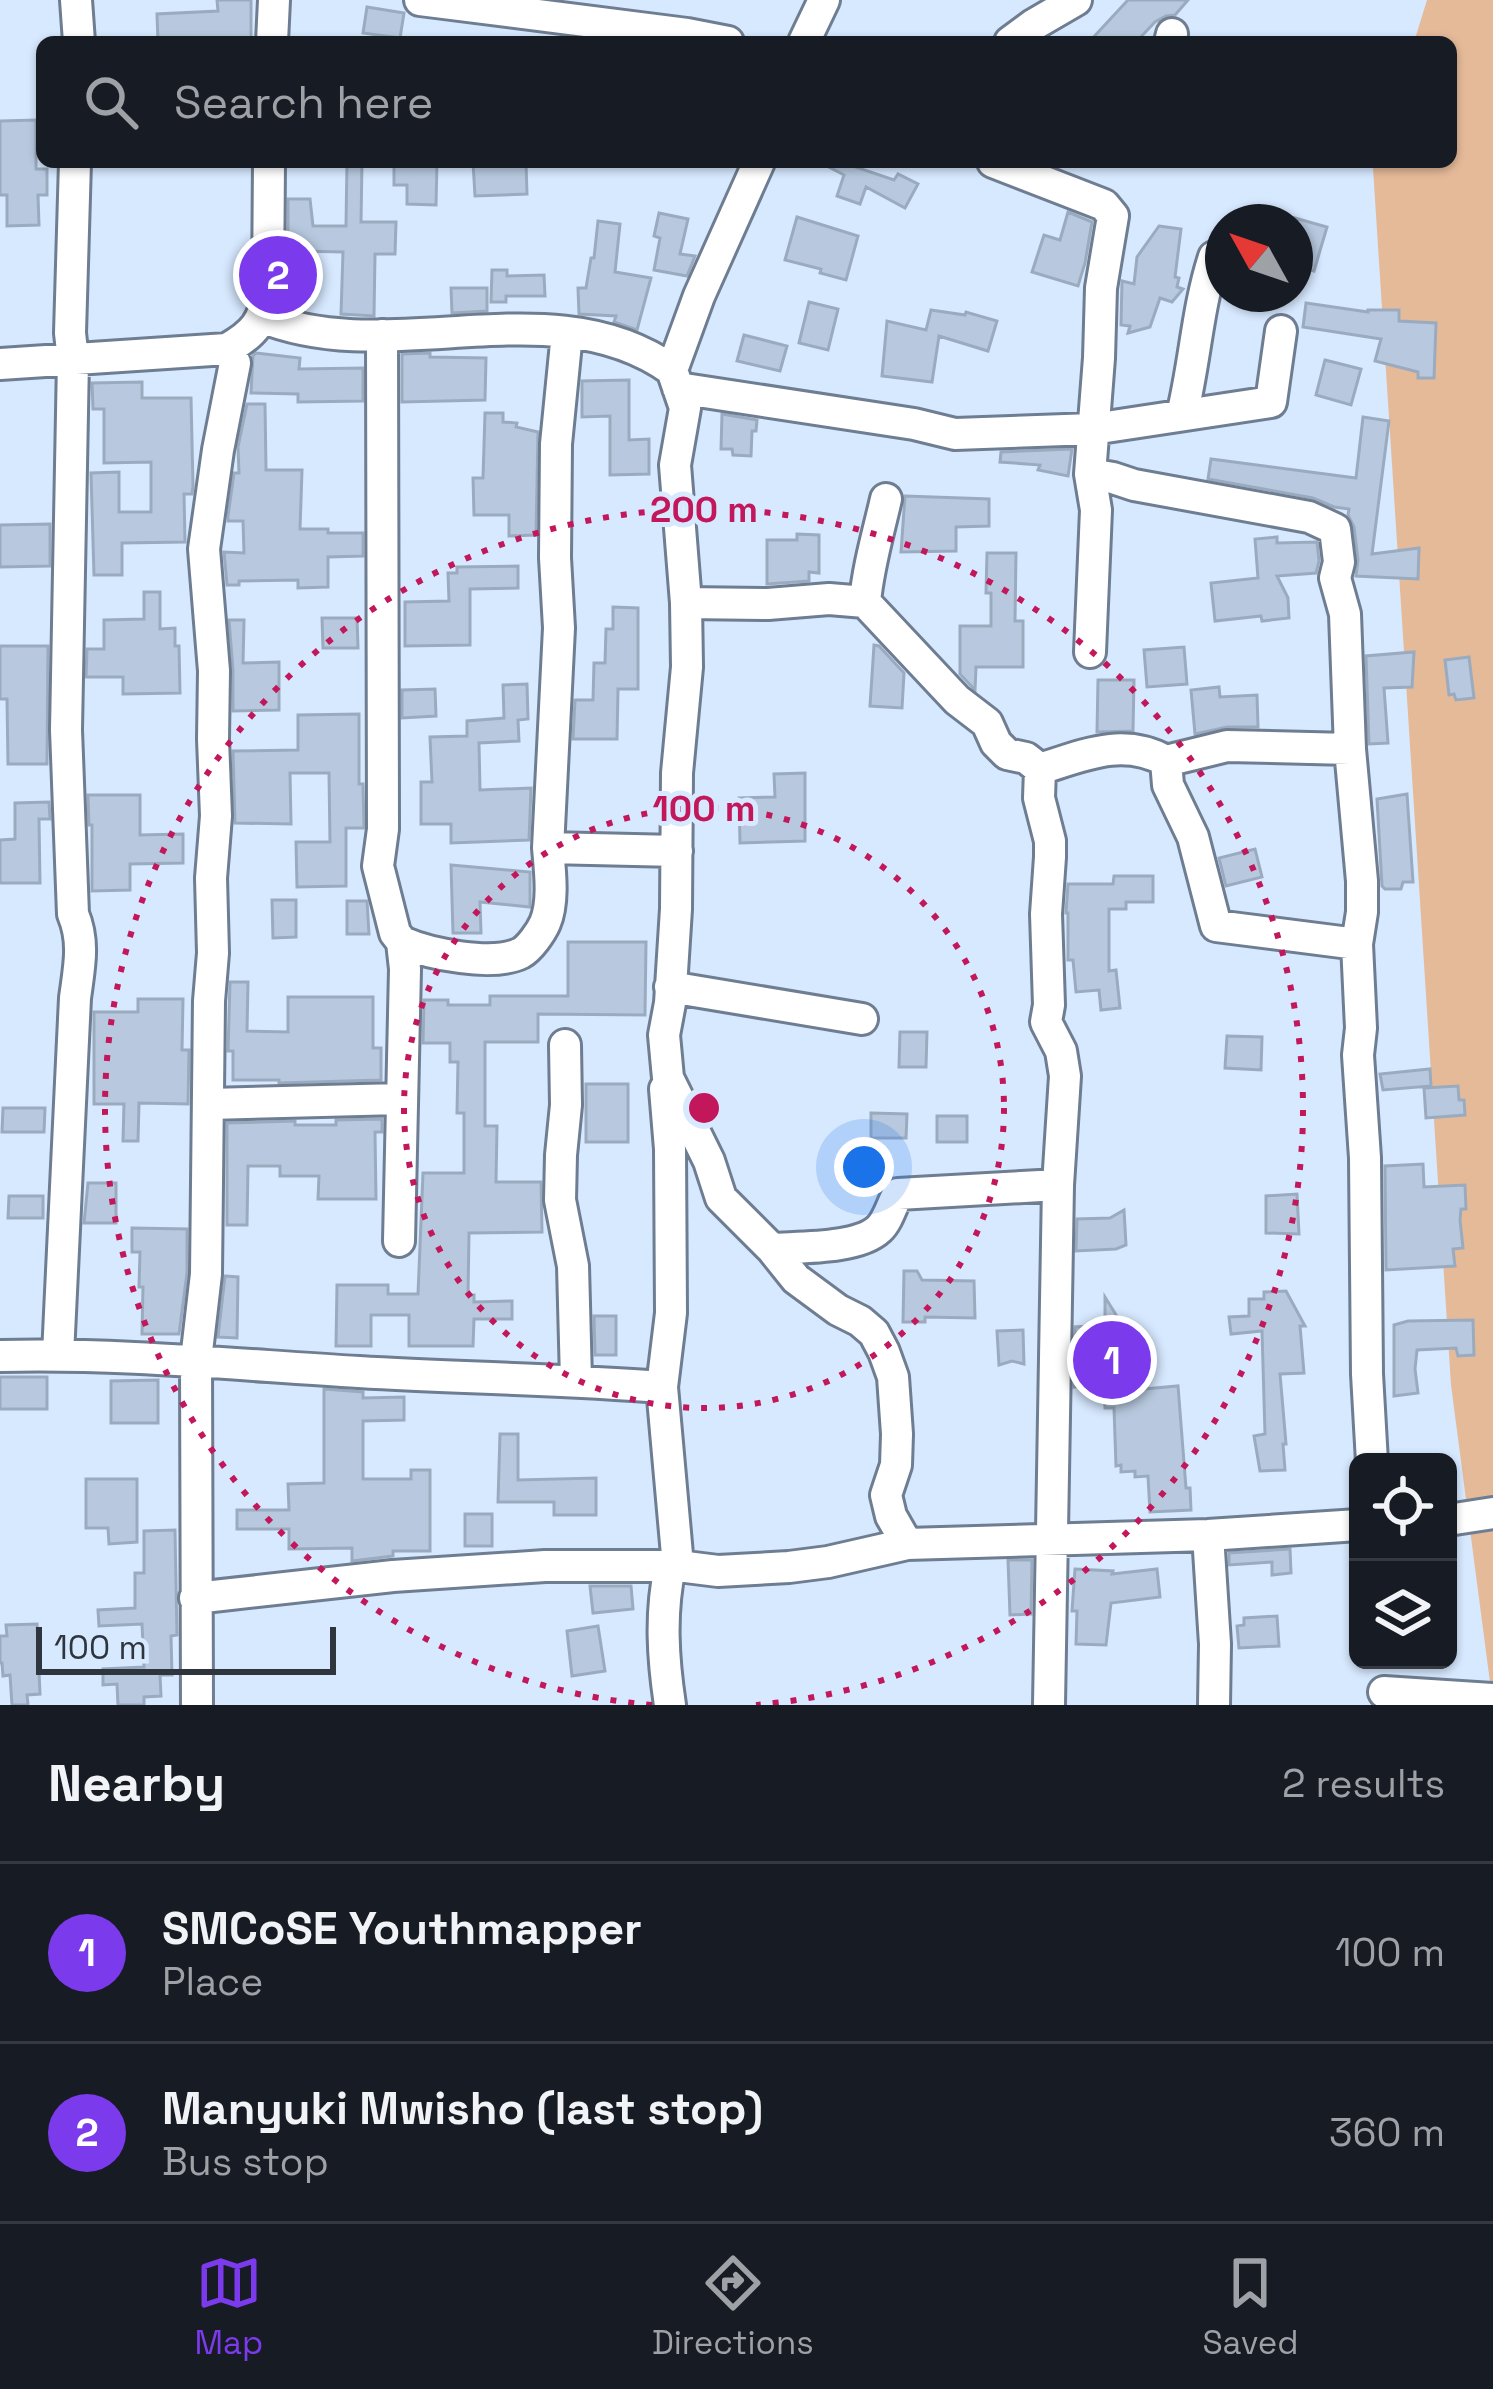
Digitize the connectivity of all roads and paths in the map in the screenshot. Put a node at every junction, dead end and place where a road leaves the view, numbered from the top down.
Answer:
1 (76, 0) edge
2 (274, 0) edge
3 (420, 0) edge
4 (824, 0) edge
5 (1076, 0) edge
6 (79, 36) edge
7 (272, 36) edge
8 (697, 36) edge
9 (807, 36) edge
10 (1018, 36) edge
11 (76, 168) edge
12 (269, 168) edge
13 (756, 168) edge
14 (1049, 171) edge
15 (1205, 290) edge
16 (262, 317) junction
17 (1281, 331) dead end
18 (566, 333) junction
19 (382, 335) junction
20 (226, 349) junction
21 (73, 360) junction
22 (0, 364) edge
23 (675, 379) junction
24 (1182, 415) junction
25 (1093, 429) junction
26 (1090, 475) junction
27 (886, 499) dead end
28 (865, 602) junction
29 (686, 603) junction
30 (1090, 652) dead end
31 (1350, 749) junction
32 (1166, 760) junction
33 (1040, 769) junction
34 (548, 848) junction
35 (677, 851) junction
36 (402, 942) junction
37 (1357, 944) junction
38 (670, 987) junction
39 (862, 1019) dead end
40 (565, 1045) dead end
41 (668, 1078) junction
42 (400, 1099) junction
43 (210, 1104) junction
44 (1058, 1185) junction
45 (399, 1241) dead end
46 (772, 1250) junction
47 (58, 1354) junction
48 (0, 1356) edge
49 (196, 1360) junction
50 (576, 1380) junction
51 (662, 1387) junction
52 (1371, 1453) edge
53 (886, 1495) junction
54 (1493, 1513) edge
55 (1457, 1519) edge
56 (1349, 1526) edge
57 (1208, 1534) junction
58 (1053, 1538) junction
59 (907, 1544) junction
60 (854, 1557) junction
61 (674, 1566) junction
62 (195, 1598) junction
63 (1384, 1698) edge
64 (1493, 1699) edge
65 (197, 1705) edge
66 (670, 1705) edge
67 (1049, 1705) edge
68 (1214, 1705) edge

1 - 6 street
2 - 7 street
3 - 8 street
4 - 9 street
5 - 10 street
11 - 21 street
12 - 16 street
13 - 23 street
14 - 25 street
15 - 24 street
16 - 19 street
16 - 20 street
17 - 24 street
18 - 19 street
18 - 23 street
18 - 34 street
19 - 36 street
20 - 21 street
20 - 43 street
21 - 22 street
21 - 47 street
23 - 25 street
23 - 29 street
24 - 25 street
25 - 26 street
26 - 30 street
26 - 31 street
27 - 28 street
28 - 29 street
28 - 33 street
29 - 35 street
31 - 32 street
31 - 37 street
32 - 33 street
32 - 37 street
33 - 44 street
34 - 35 street
34 - 36 street
35 - 38 street
36 - 42 street
37 - 52 street
38 - 39 street
38 - 41 street
40 - 50 street
41 - 46 street
41 - 51 street
42 - 43 street
42 - 45 street
43 - 49 street
44 - 46 street
44 - 58 street
46 - 53 street
47 - 48 street
47 - 49 street
49 - 50 street
49 - 62 street
50 - 51 street
51 - 61 street
53 - 59 street
53 - 60 street
54 - 55 street
56 - 57 street
57 - 58 street
57 - 68 street
58 - 59 street
58 - 67 street
59 - 60 street
60 - 61 street
61 - 62 street
61 - 66 street
62 - 65 street
63 - 64 street

